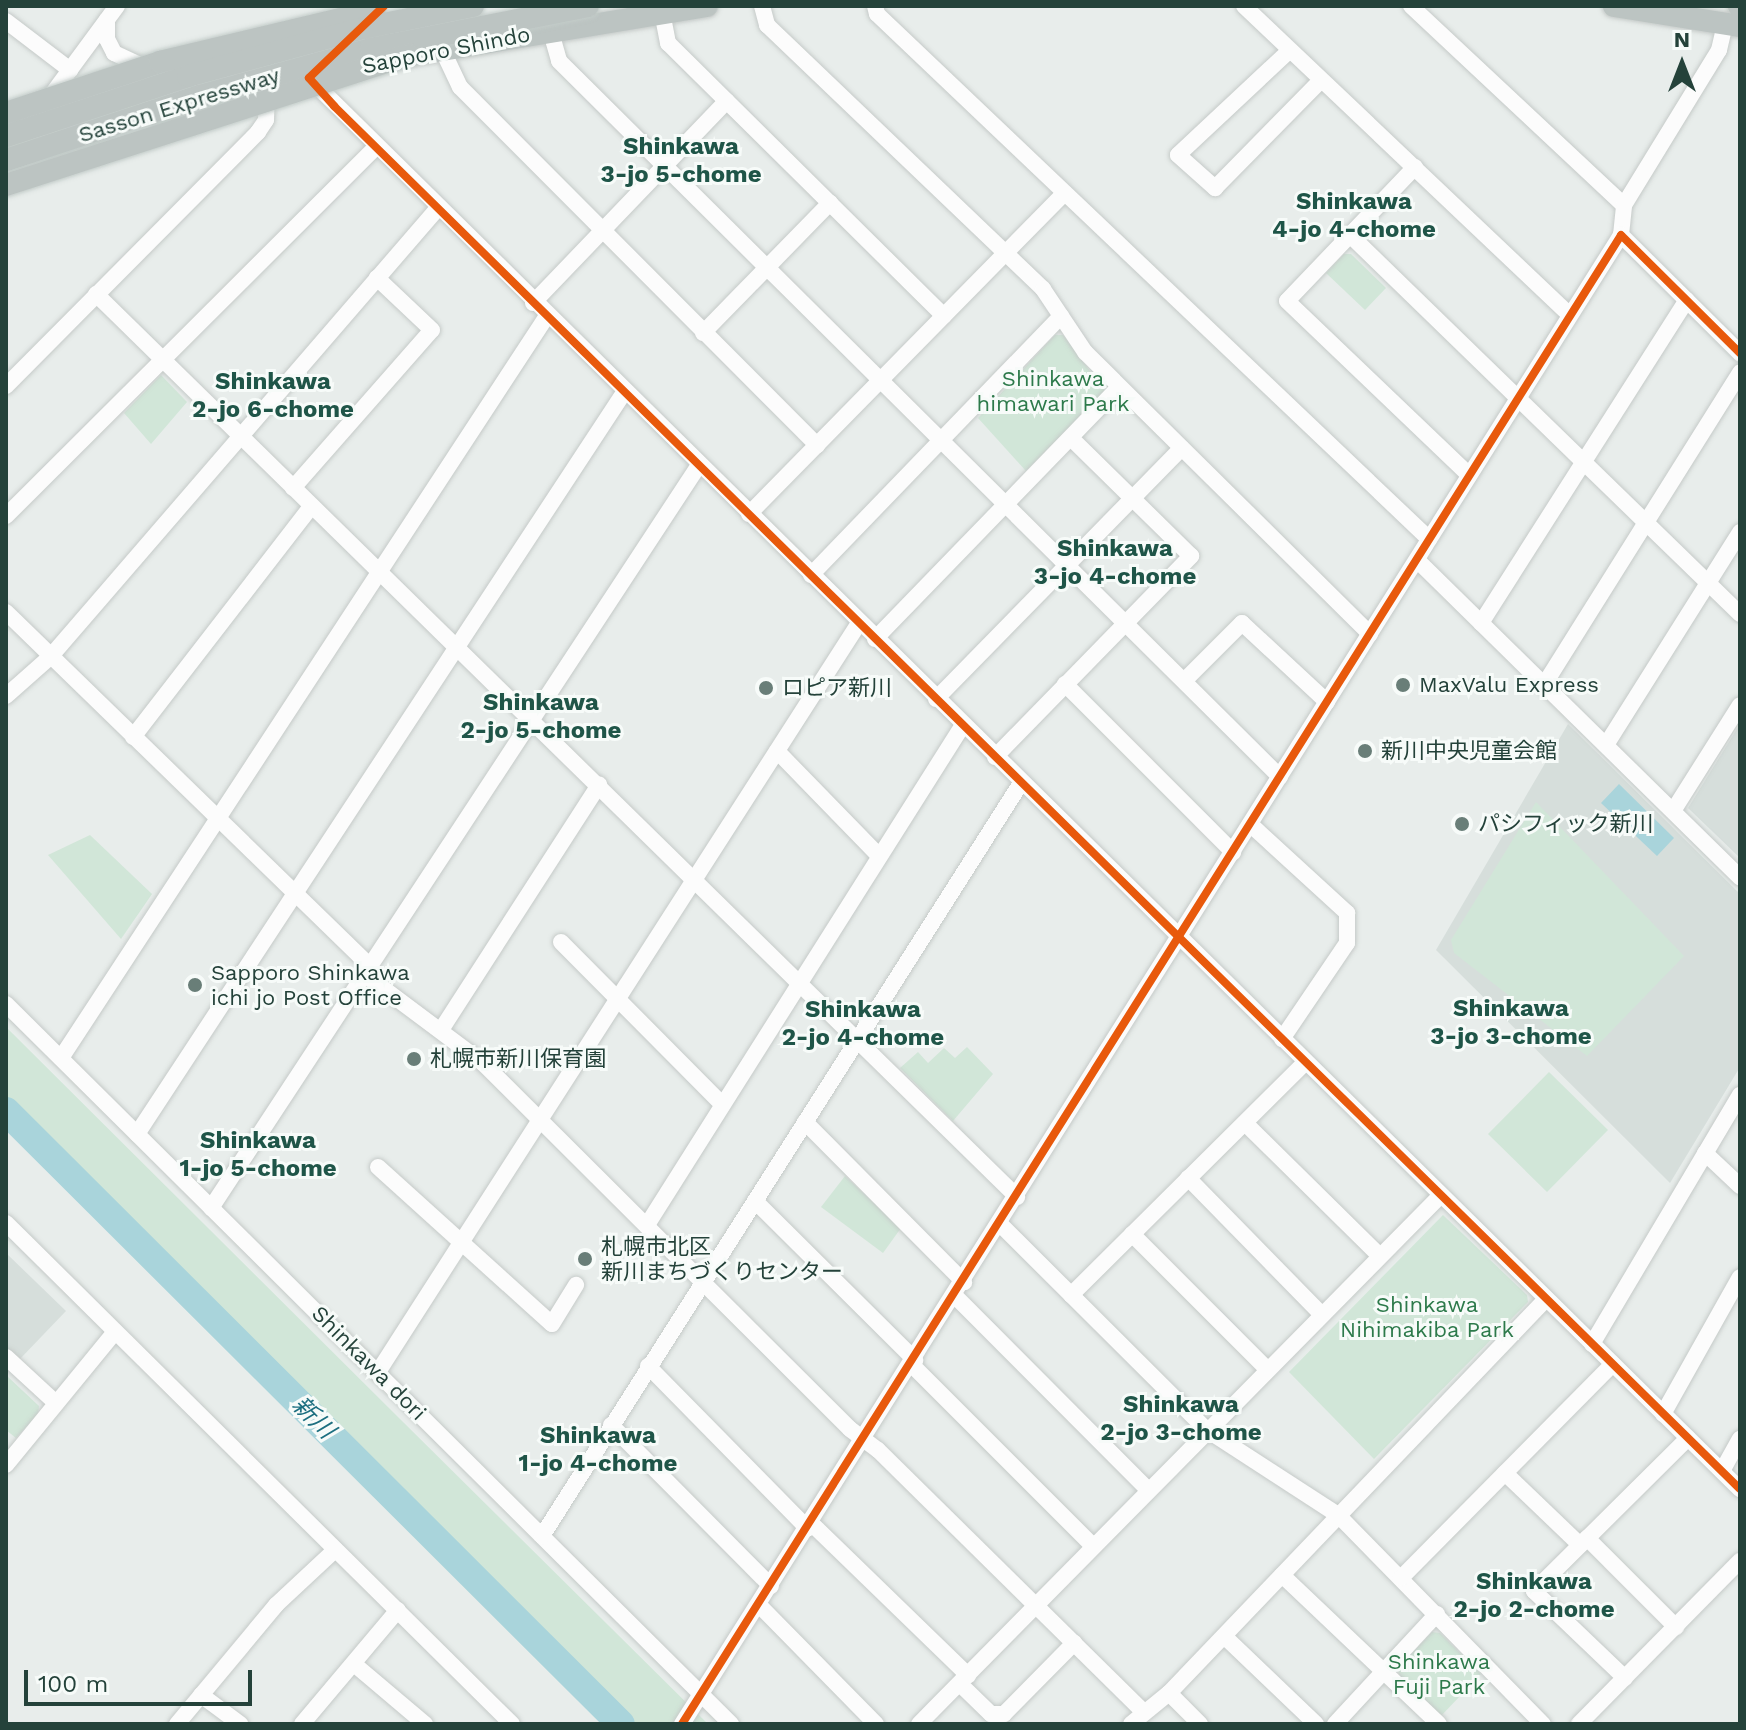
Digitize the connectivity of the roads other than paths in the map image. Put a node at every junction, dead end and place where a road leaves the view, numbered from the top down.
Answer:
1 (383, 6) edge
2 (407, 6) edge
3 (473, 6) edge
4 (588, 6) edge
5 (707, 6) edge
6 (762, 6) edge
7 (875, 6) edge
8 (1244, 6) edge
9 (1411, 6) edge
10 (1614, 6) edge
11 (662, 12) junction
12 (112, 13) edge
13 (1736, 15) edge
14 (6, 21) edge
15 (549, 21) junction
16 (442, 49) junction
17 (1289, 51) junction
18 (70, 70) junction
19 (157, 72) junction
20 (309, 78) junction
21 (1321, 80) junction
22 (267, 89) junction
23 (727, 101) junction
24 (6, 113) edge
25 (36, 117) junction
26 (6, 128) edge
27 (6, 136) edge
28 (376, 147) junction
29 (6, 159) edge
30 (665, 166) junction
31 (1415, 167) junction
32 (6, 173) edge
33 (6, 185) edge
34 (1064, 193) junction
35 (830, 203) junction
36 (1624, 205) junction
37 (438, 208) junction
38 (602, 231) junction
39 (1350, 235) junction
40 (1621, 235) junction
41 (1005, 253) junction
42 (768, 268) junction
43 (377, 278) junction
44 (96, 294) junction
45 (1687, 300) junction
46 (533, 303) junction
47 (1570, 315) junction
48 (547, 316) junction
49 (944, 316) junction
50 (1061, 316) junction
51 (703, 333) junction
52 (1740, 353) edge
53 (162, 360) junction
54 (1740, 372) edge
55 (880, 381) junction
56 (6, 386) edge
57 (1119, 387) junction
58 (625, 391) junction
59 (1518, 398) junction
60 (240, 437) junction
61 (1071, 438) junction
62 (940, 440) junction
63 (817, 445) junction
64 (1182, 448) junction
65 (1584, 460) junction
66 (699, 465) junction
67 (1469, 475) junction
68 (293, 488) junction
69 (1132, 499) junction
70 (1004, 506) junction
71 (311, 507) junction
72 (749, 514) junction
73 (6, 516) edge
74 (1646, 522) junction
75 (1740, 532) edge
76 (1429, 539) junction
77 (1417, 560) junction
78 (1067, 565) junction
79 (378, 573) junction
80 (811, 575) junction
81 (1707, 582) junction
82 (6, 612) edge
83 (1740, 614) edge
84 (1125, 622) junction
85 (859, 623) junction
86 (1481, 623) junction
87 (1370, 634) junction
88 (875, 639) junction
89 (458, 650) junction
90 (51, 656) junction
91 (1184, 681) junction
92 (1065, 684) junction
93 (1544, 685) junction
94 (6, 696) edge
95 (936, 699) junction
96 (1327, 702) junction
97 (1740, 705) edge
98 (530, 723) junction
99 (963, 725) junction
100 (133, 737) junction
101 (1606, 745) junction
102 (777, 751) junction
103 (995, 757) junction
104 (1280, 777) junction
105 (1021, 783) junction
106 (599, 785) junction
107 (1673, 811) junction
108 (217, 821) junction
109 (1250, 824) junction
110 (1233, 852) junction
111 (879, 856) junction
112 (1740, 877) edge
113 (696, 878) junction
114 (295, 895) junction
115 (1179, 938) junction
116 (561, 942) dead end
117 (367, 970) junction
118 (799, 980) junction
119 (618, 999) junction
120 (6, 1004) edge
121 (441, 1030) junction
122 (858, 1039) junction
123 (1282, 1039) junction
124 (61, 1058) junction
125 (1306, 1062) junction
126 (1740, 1095) edge
127 (721, 1103) junction
128 (541, 1120) junction
129 (805, 1122) junction
130 (1246, 1124) junction
131 (137, 1134) junction
132 (1705, 1153) junction
133 (378, 1167) dead end
134 (1188, 1178) junction
135 (1740, 1186) edge
136 (1441, 1195) junction
137 (1017, 1197) junction
138 (755, 1201) junction
139 (211, 1208) junction
140 (6, 1223) edge
141 (1000, 1224) junction
142 (647, 1225) junction
143 (1132, 1234) junction
144 (461, 1244) junction
145 (1380, 1256) junction
146 (1740, 1277) edge
147 (703, 1282) junction
148 (576, 1285) dead end
149 (960, 1289) junction
150 (1071, 1295) junction
151 (1546, 1299) junction
152 (1321, 1314) junction
153 (115, 1332) junction
154 (1592, 1344) junction
155 (6, 1357) edge
156 (913, 1363) junction
157 (1613, 1364) junction
158 (648, 1366) junction
159 (1267, 1369) junction
160 (378, 1372) junction
161 (56, 1403) junction
162 (1663, 1414) junction
163 (611, 1425) junction
164 (1207, 1430) junction
165 (1688, 1438) junction
166 (1740, 1439) edge
167 (865, 1440) junction
168 (6, 1465) edge
169 (1722, 1471) junction
170 (1505, 1473) junction
171 (1740, 1489) edge
172 (1148, 1490) junction
173 (1338, 1515) junction
174 (810, 1526) junction
175 (542, 1536) junction
176 (1583, 1541) junction
177 (1093, 1546) junction
178 (335, 1550) junction
179 (1740, 1561) edge
180 (1282, 1575) junction
181 (1401, 1578) junction
182 (771, 1586) junction
183 (759, 1605) junction
184 (1036, 1605) junction
185 (398, 1610) junction
186 (1437, 1614) junction
187 (1676, 1627) junction
188 (1224, 1636) junction
189 (1074, 1643) junction
190 (354, 1664) junction
191 (1383, 1671) junction
192 (1625, 1678) junction
193 (964, 1680) junction
194 (1169, 1693) junction
195 (201, 1695) junction
196 (701, 1695) junction
197 (1144, 1712) junction
198 (686, 1718) edge
199 (177, 1724) edge
200 (240, 1724) edge
201 (302, 1724) edge
202 (425, 1724) edge
203 (512, 1724) edge
204 (731, 1724) edge
205 (876, 1724) edge
206 (919, 1724) edge
207 (1131, 1724) edge
208 (1200, 1724) edge
209 (1316, 1724) edge
210 (1335, 1724) edge
211 (1439, 1724) edge
212 (1543, 1724) edge
213 (1579, 1724) edge

1 - 19 highway
1 - 20 street
2 - 24 highway, bridge
3 - 27 highway, Sasson Expressway, bridge
4 - 15 highway, Sasson Expressway, bridge
5 - 11 highway, Sapporo Shindo
6 - 41 street
7 - 34 street
8 - 17 street
9 - 36 street
10 - 13 highway
11 - 15 highway, Sapporo Shindo
11 - 23 street
12 - 18 street
12 - 19 street
13 - 36 street
14 - 18 street
15 - 16 highway, Sapporo Shindo
15 - 29 highway, Sasson Expressway, bridge
15 - 30 street
15 - 33 highway, bridge
16 - 20 highway, Sapporo Shindo
16 - 38 street
17 - 21 street
17 - 21 street
18 - 25 street
19 - 25 highway
20 - 22 highway, Sapporo Shindo
20 - 28 street
21 - 31 street
22 - 32 highway, Sapporo Shindo
22 - 44 street
23 - 30 street
23 - 35 street
25 - 26 highway
25 - 29 street
28 - 37 street
28 - 53 street
30 - 38 street
30 - 42 street
31 - 39 street
31 - 47 street
34 - 41 street
34 - 76 street
35 - 42 street
35 - 49 street
36 - 40 street
37 - 43 street
37 - 46 street
38 - 46 street
38 - 51 street
39 - 59 street
39 - 67 street
40 - 45 street
40 - 47 street
41 - 49 street
41 - 50 street
42 - 51 street
42 - 55 street
43 - 60 street
43 - 68 street
44 - 53 street
44 - 56 street
45 - 52 street
45 - 65 street
46 - 48 street
47 - 59 street
48 - 58 street
48 - 79 street
49 - 55 street
50 - 57 street
50 - 62 street
51 - 63 street
53 - 60 street
53 - 73 street
54 - 74 street
55 - 62 street
55 - 63 street
57 - 61 street
57 - 64 street
58 - 66 street
58 - 89 street
59 - 65 street
59 - 67 street
60 - 68 street
60 - 90 street
61 - 69 street
61 - 70 street
62 - 70 street
62 - 80 street
63 - 72 street
64 - 69 street
64 - 87 street
65 - 74 street
65 - 86 street
66 - 72 street
66 - 98 street
67 - 76 street
68 - 71 street
69 - 78 street
69 - 84 street
70 - 78 street
70 - 88 street
71 - 79 street
71 - 100 street
72 - 80 street
74 - 81 street
74 - 93 street
75 - 81 street
76 - 77 street
77 - 86 street
77 - 87 street
78 - 84 street
78 - 95 street
79 - 89 street
79 - 108 street
80 - 85 street
81 - 83 street
81 - 101 street
82 - 90 street
84 - 91 street
84 - 92 street
85 - 88 street
85 - 102 street
86 - 93 street
87 - 96 street
88 - 95 street
89 - 98 street
89 - 114 street
90 - 94 street
90 - 100 street
91 - 96 street
91 - 104 street
92 - 103 street
92 - 110 street
93 - 101 street
95 - 99 street
96 - 104 street
97 - 107 street
98 - 106 street
98 - 117 street
99 - 103 street
99 - 111 street
100 - 108 street
101 - 107 street
102 - 111 street
102 - 113 street
103 - 105 street
104 - 109 street
105 - 115 street
105 - 122 street
106 - 113 street
106 - 121 street
107 - 112 street
108 - 114 street
108 - 124 street
109 - 110 street
109 - 123 street
110 - 115 street
111 - 118 street
113 - 118 street
113 - 119 street
114 - 117 street
114 - 131 street
115 - 123 street
115 - 137 street
116 - 119 street
117 - 121 street
117 - 139 street
118 - 122 street
118 - 127 street
119 - 127 street
119 - 128 street
120 - 124 street, Shinkawa dori
121 - 128 street
122 - 129 street
122 - 137 street
123 - 125 street
124 - 131 street, Shinkawa dori
125 - 130 street
125 - 136 street
126 - 132 street
127 - 142 street
128 - 142 street
128 - 144 street
129 - 138 street
129 - 149 street
130 - 134 street
130 - 145 street
131 - 139 street, Shinkawa dori
132 - 135 street
132 - 154 street
133 - 144 street
134 - 143 street
134 - 152 street
136 - 145 street
136 - 151 street
137 - 141 street
138 - 147 street
138 - 156 street
139 - 160 street, Shinkawa dori
140 - 153 street
141 - 149 street
141 - 150 street
142 - 147 street
143 - 150 street
143 - 159 street
144 - 148 street
144 - 160 street
145 - 152 street
146 - 162 street
147 - 158 street
147 - 167 street
149 - 156 street
149 - 172 street
150 - 164 street
151 - 154 street
151 - 173 street
152 - 159 street
153 - 161 street
153 - 178 street
154 - 157 street
155 - 161 street
156 - 167 street
156 - 177 street
157 - 162 street
157 - 170 street
158 - 163 street
158 - 174 street
159 - 164 street
160 - 175 street, Shinkawa dori
161 - 168 street
162 - 165 street
163 - 175 street
163 - 182 street
164 - 172 street
164 - 173 street
165 - 169 street
165 - 176 street
166 - 169 street
167 - 174 street
167 - 184 street
169 - 171 street
170 - 176 street
170 - 181 street
172 - 177 street
173 - 180 street
173 - 181 street
174 - 182 street
174 - 193 street
175 - 196 street, Shinkawa dori
176 - 187 street
176 - 192 street
177 - 184 street
178 - 185 street
178 - 195 street
179 - 187 street
180 - 188 street
180 - 191 street
181 - 186 street
182 - 183 street
183 - 196 street
183 - 205 street
184 - 189 street
184 - 193 street
185 - 190 street
185 - 203 street
186 - 191 street
186 - 212 street
187 - 192 street
188 - 194 street
188 - 209 street
189 - 193 street
189 - 197 street
190 - 201 street
190 - 202 street
191 - 210 street
191 - 211 street
192 - 213 street
193 - 206 street
194 - 197 street
194 - 208 street
195 - 199 street
195 - 200 street
196 - 198 street
196 - 204 street, Shinkawa dori
197 - 207 street

